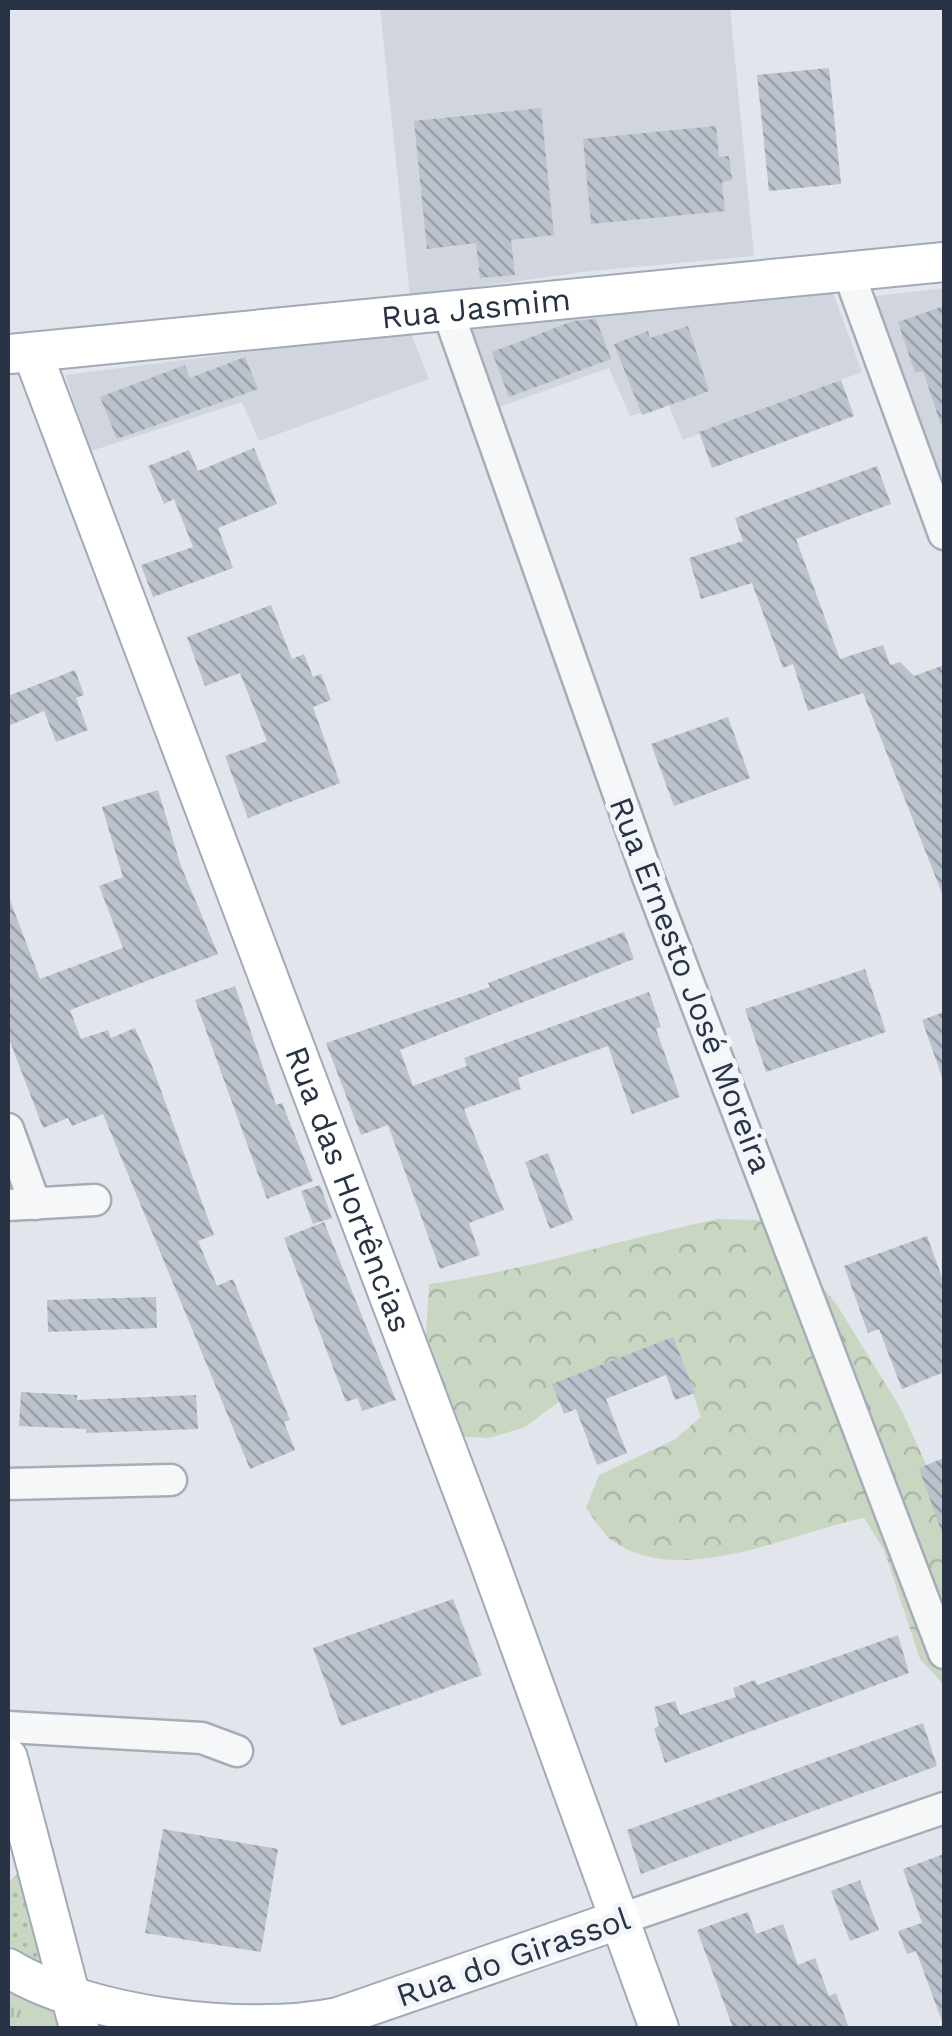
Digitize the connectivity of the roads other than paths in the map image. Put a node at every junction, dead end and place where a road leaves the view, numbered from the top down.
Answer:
1 (944, 262) edge
2 (848, 271) junction
3 (448, 312) junction
4 (20, 353) edge
5 (944, 534) edge
6 (8, 1129) edge
7 (95, 1200) dead end
8 (21, 1204) edge
9 (170, 1480) dead end
10 (8, 1484) edge
11 (944, 1653) edge
12 (8, 1727) edge
13 (237, 1750) dead end
14 (8, 1758) edge
15 (14, 1802) edge
16 (944, 1808) edge
17 (8, 1862) edge
18 (618, 1920) junction
19 (8, 1968) edge
20 (75, 2011) edge
21 (190, 2024) edge
22 (659, 2028) edge

1 - 2 main road, Rua Jasmim
2 - 3 main road, Rua Jasmim
2 - 5 street
3 - 4 main road, Rua Jasmim
3 - 11 street, Rua Ernesto José Moreira
4 - 18 main road, Rua das Hortências
6 - 8 street
7 - 8 street
9 - 10 street
12 - 13 street
14 - 15 main road
15 - 17 main road
15 - 20 main road
16 - 18 street, Rua do Girassol
18 - 21 main road, Rua do Girassol
18 - 22 main road, Rua das Hortências
19 - 20 main road, Rua do Girassol
20 - 21 main road, Rua do Girassol

